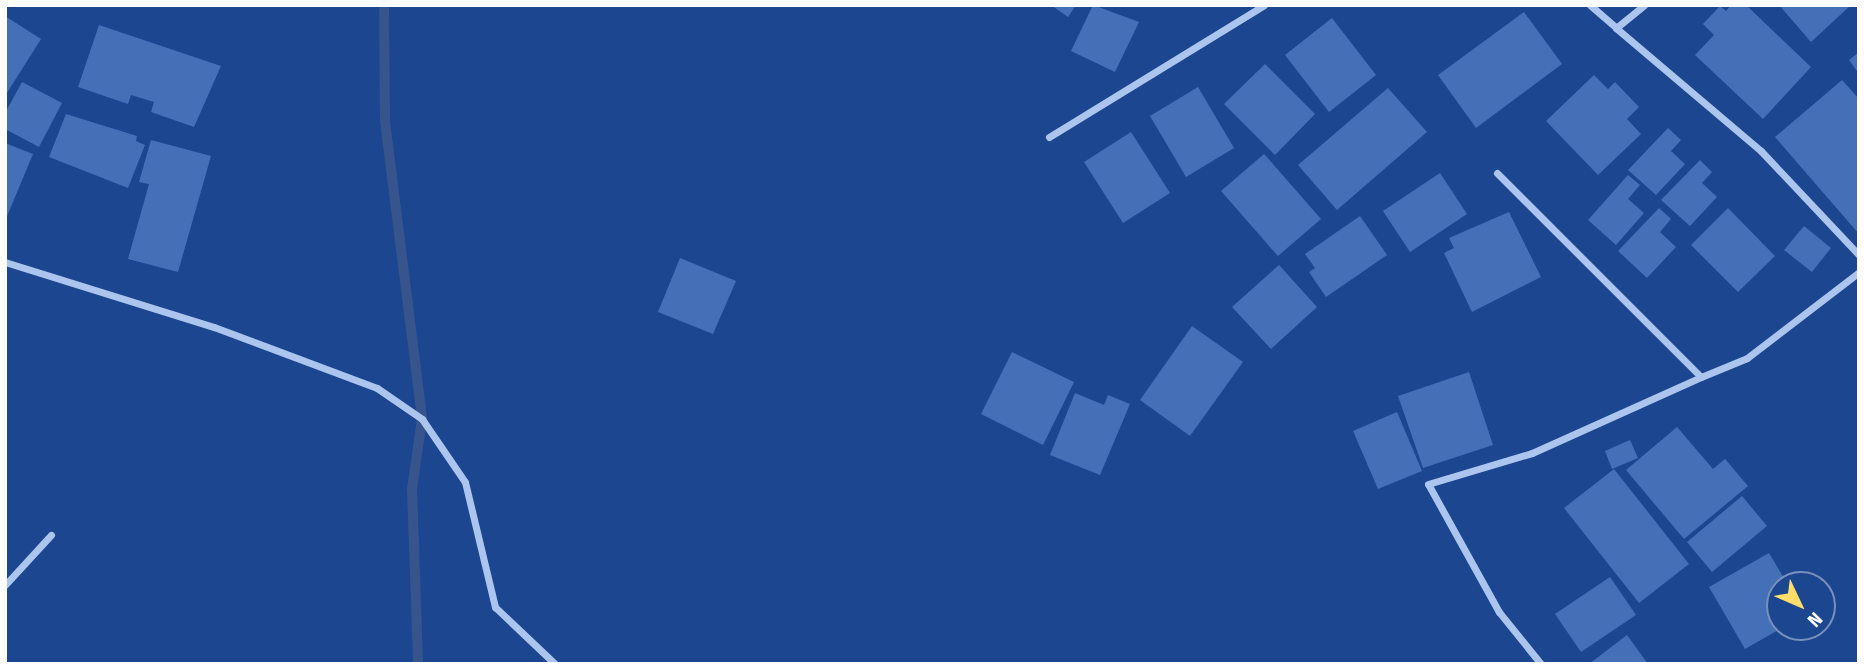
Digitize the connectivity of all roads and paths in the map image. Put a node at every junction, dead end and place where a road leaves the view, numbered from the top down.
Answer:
1 (1264, 5) edge
2 (1590, 5) edge
3 (1644, 5) edge
4 (1616, 29) junction
5 (1049, 137) dead end
6 (1497, 173) dead end
7 (1859, 255) edge
8 (5, 262) edge
9 (1859, 272) edge
10 (1701, 377) junction
11 (51, 535) dead end
12 (5, 585) edge
13 (555, 664) edge
14 (1541, 664) edge

1 - 5 street
2 - 4 street
3 - 4 street
4 - 7 street
6 - 10 street
8 - 13 street
9 - 10 street
10 - 14 street
11 - 12 street

